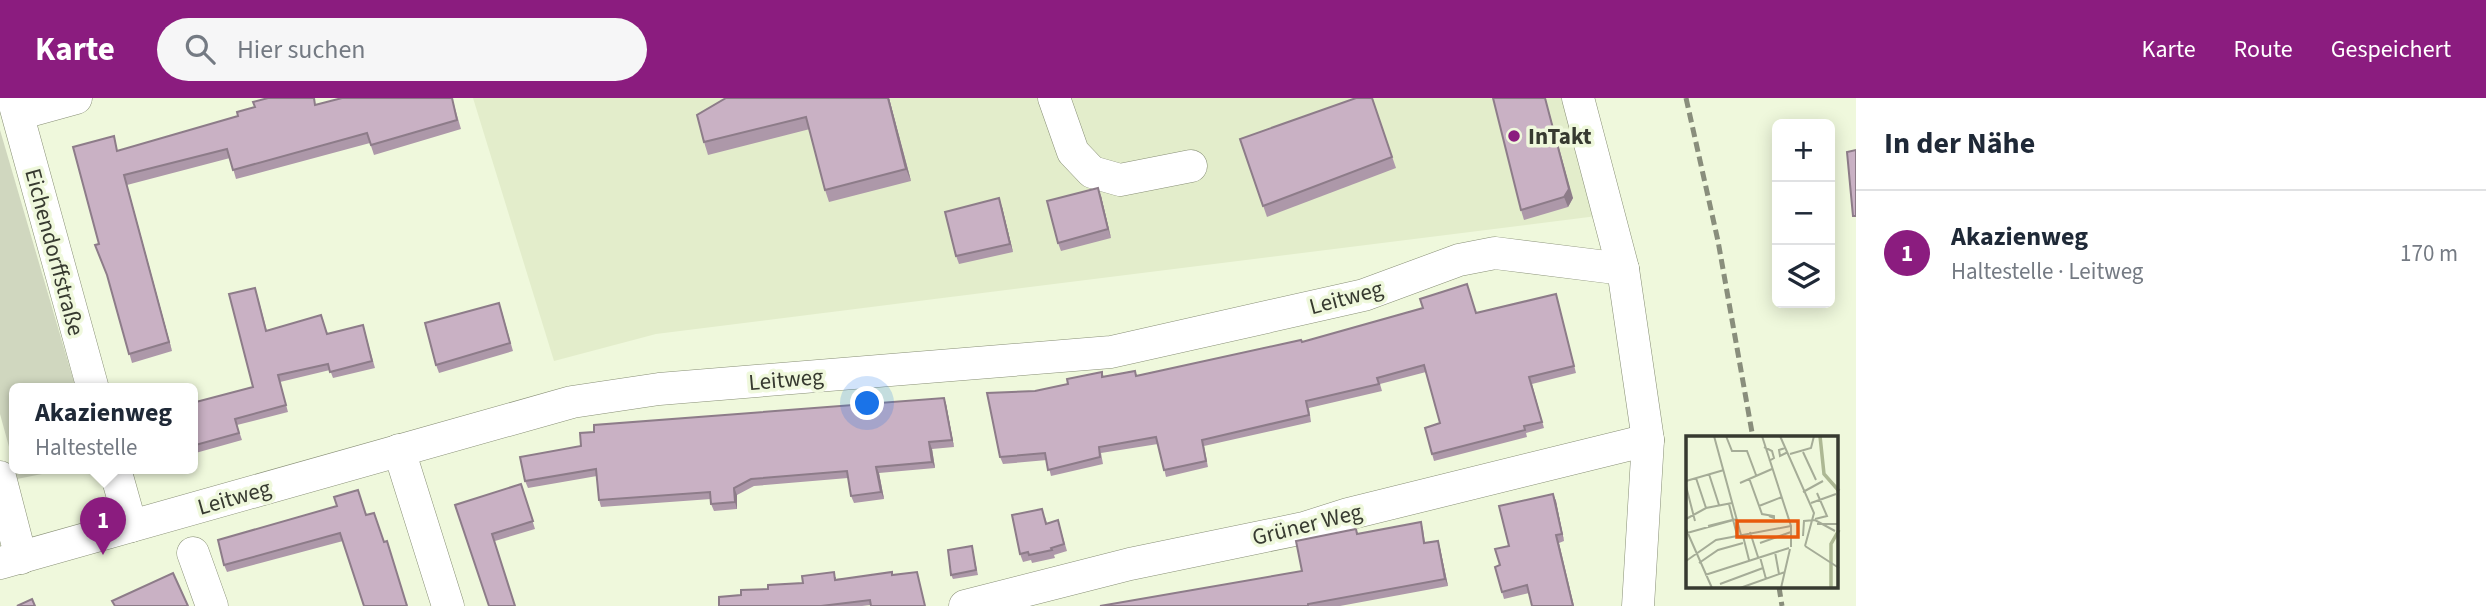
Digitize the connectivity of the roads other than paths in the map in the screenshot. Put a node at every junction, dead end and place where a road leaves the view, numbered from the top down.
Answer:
1 (76, 98) edge
2 (1054, 98) edge
3 (1578, 98) edge
4 (15, 106) edge
5 (1191, 166) dead end
6 (1623, 269) junction
7 (91, 383) edge
8 (1648, 440) junction
9 (399, 450) junction
10 (116, 474) edge
11 (0, 477) edge
12 (131, 526) junction
13 (193, 554) dead end
14 (10, 561) edge
15 (212, 606) edge
16 (448, 606) edge
17 (965, 606) edge
18 (1638, 606) edge

1 - 4 street, Eichendorffstraße
2 - 5 street
3 - 6 street
4 - 7 street, Eichendorffstraße
6 - 8 street
6 - 9 street, Leitweg
8 - 17 street, Grüner Weg
8 - 18 street
9 - 12 street, Leitweg
9 - 16 street
10 - 12 street
11 - 14 street
12 - 14 street, Leitweg
13 - 15 street

